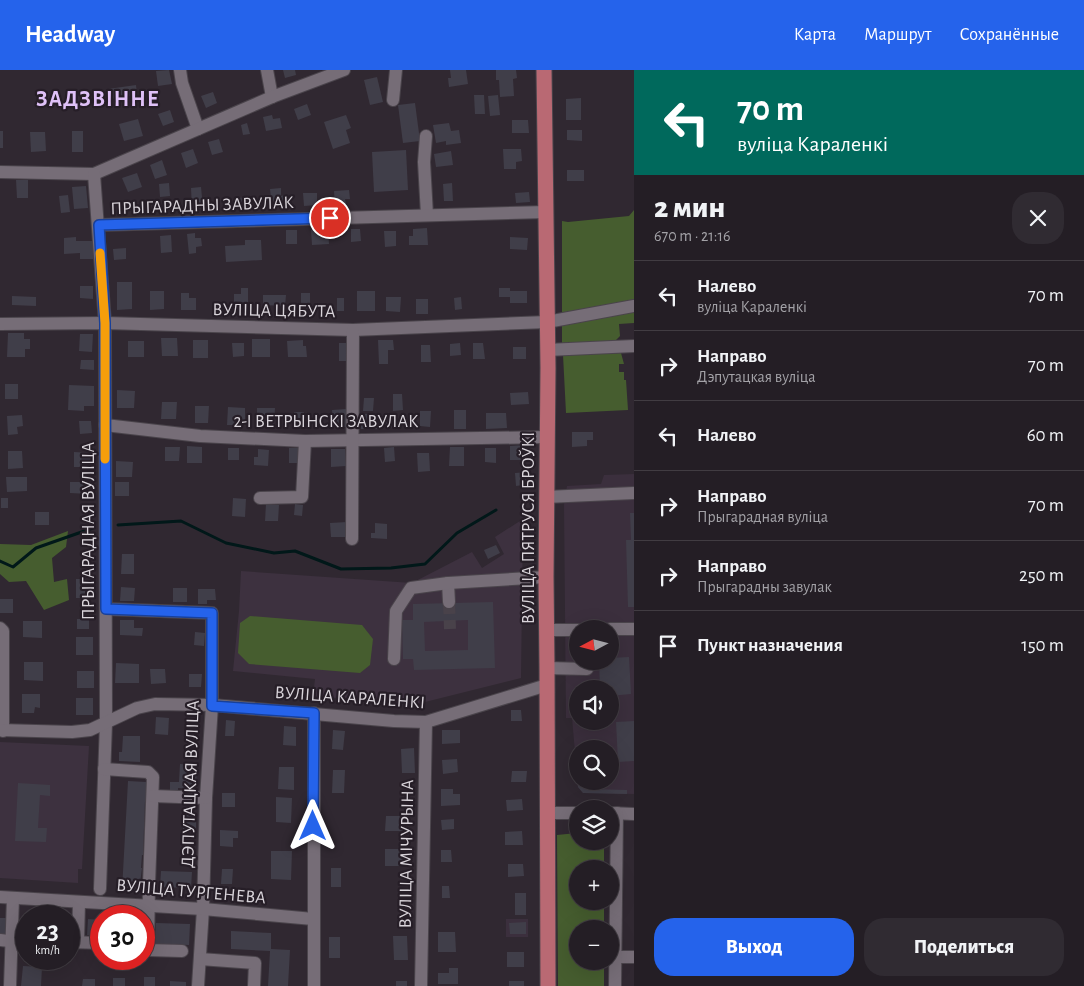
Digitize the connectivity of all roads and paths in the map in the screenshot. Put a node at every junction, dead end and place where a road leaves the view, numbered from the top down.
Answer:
1 (180, 70) edge
2 (267, 70) edge
3 (344, 70) edge
4 (396, 70) edge
5 (544, 70) edge
6 (272, 97) junction
7 (393, 100) dead end
8 (198, 129) junction
9 (426, 136) dead end
10 (0, 172) edge
11 (94, 174) junction
12 (546, 212) junction
13 (427, 215) junction
14 (99, 225) junction
15 (634, 306) edge
16 (547, 322) junction
17 (105, 323) junction
18 (0, 324) edge
19 (353, 330) junction
20 (634, 346) edge
21 (547, 350) junction
22 (105, 425) junction
23 (547, 437) junction
24 (353, 440) junction
25 (305, 441) junction
26 (634, 493) edge
27 (546, 497) junction
28 (260, 498) dead end
29 (352, 539) dead end
30 (546, 577) junction
31 (448, 583) junction
32 (449, 602) tunnel mouth
33 (106, 609) junction
34 (0, 628) edge
35 (619, 629) edge
36 (634, 629) edge
37 (546, 630) junction
38 (569, 630) edge
39 (394, 659) dead end
40 (547, 668) junction
41 (569, 669) edge
42 (547, 685) junction
43 (212, 706) junction
44 (314, 713) junction
45 (426, 722) junction
46 (106, 723) junction
47 (2, 730) edge
48 (104, 769) junction
49 (153, 796) junction
50 (206, 798) junction
51 (546, 813) junction
52 (569, 813) edge
53 (619, 813) edge
54 (634, 814) edge
55 (615, 850) edge
56 (100, 889) dead end
57 (0, 897) edge
58 (14, 898) junction
59 (79, 902) junction
60 (79, 905) edge
61 (132, 905) edge
62 (149, 905) edge
63 (155, 906) edge
64 (203, 909) junction
65 (313, 919) junction
66 (615, 920) edge
67 (6, 941) edge
68 (155, 950) edge
69 (182, 952) dead end
70 (634, 956) edge
71 (619, 957) edge
72 (200, 959) junction
73 (616, 970) edge
74 (10, 986) edge
75 (198, 986) edge
76 (254, 986) edge
77 (314, 986) edge
78 (421, 986) edge
79 (548, 986) edge
80 (615, 986) edge

1 - 8 street
2 - 6 street
3 - 6 street
4 - 7 street
5 - 12 main road, ВУЛІЦА ПЯТРУСЯ БРОЎКІ
6 - 8 street
8 - 11 street
9 - 13 street
10 - 11 street
11 - 14 street, ПРЫГАРАДНАЯ ВУЛІЦА
12 - 13 street, ПРЫГАРАДНЫ ЗАВУЛАК
12 - 16 main road, ВУЛІЦА ПЯТРУСЯ БРОЎКІ
13 - 14 street, ПРЫГАРАДНЫ ЗАВУЛАК
14 - 17 street, ПРЫГАРАДНАЯ ВУЛІЦА
15 - 16 street, ВУЛІЦА ЦЯБУТА
16 - 19 street, ВУЛІЦА ЦЯБУТА
16 - 21 main road, ВУЛІЦА ПЯТРУСЯ БРОЎКІ
17 - 18 street, ВУЛІЦА ЦЯБУТА
17 - 19 street, ВУЛІЦА ЦЯБУТА
17 - 22 street, ПРЫГАРАДНАЯ ВУЛІЦА
19 - 24 street
20 - 21 street
21 - 23 main road, ВУЛІЦА ПЯТРУСЯ БРОЎКІ
22 - 25 street, 2-І ВЕТРЫНСКІ ЗАВУЛАК
22 - 33 street, ПРЫГАРАДНАЯ ВУЛІЦА
23 - 24 street, 2-І ВЕТРЫНСКІ ЗАВУЛАК
23 - 27 main road, ВУЛІЦА ПЯТРУСЯ БРОЎКІ
24 - 25 street, 2-І ВЕТРЫНСКІ ЗАВУЛАК
24 - 29 street
25 - 28 street
26 - 27 street
27 - 30 main road, ВУЛІЦА ПЯТРУСЯ БРОЎКІ
30 - 31 street
30 - 37 main road, ВУЛІЦА ПЯТРУСЯ БРОЎКІ
31 - 32 street
31 - 39 street
33 - 43 street, ДЭПУТАЦКАЯ ВУЛІЦА
33 - 46 street, ПРЫГАРАДНАЯ ВУЛІЦА
34 - 47 street
35 - 36 street
37 - 38 street
37 - 40 main road, ВУЛІЦА ПЯТРУСЯ БРОЎКІ
40 - 41 street
40 - 42 main road, ВУЛІЦА ПЯТРУСЯ БРОЎКІ
42 - 45 street, ВУЛІЦА КАРАЛЕНКІ
42 - 51 main road, ВУЛІЦА ПЯТРУСЯ БРОЎКІ
43 - 44 street, ВУЛІЦА КАРАЛЕНКІ
43 - 46 street, ВУЛІЦА КАРАЛЕНКІ
43 - 50 street, ДЭПУТАЦКАЯ ВУЛІЦА
44 - 45 street, ВУЛІЦА КАРАЛЕНКІ
44 - 65 street
45 - 78 street, ВУЛІЦА МІЧУРЫНА
46 - 47 street, ВУЛІЦА КАРАЛЕНКІ
46 - 48 street, ПРЫГАРАДНАЯ ВУЛІЦА
48 - 49 street
48 - 56 street, ПРЫГАРАДНАЯ ВУЛІЦА
49 - 50 street
49 - 62 street
50 - 64 street, ДЭПУТАЦКАЯ ВУЛІЦА
51 - 52 street
51 - 79 main road, ВУЛІЦА ПЯТРУСЯ БРОЎКІ
53 - 54 street
55 - 66 street
57 - 58 street, ВУЛІЦА ТУРГЕНЕВА
58 - 59 street, ВУЛІЦА ТУРГЕНЕВА
58 - 67 street
59 - 60 street
59 - 61 street, ВУЛІЦА ТУРГЕНЕВА
63 - 64 street, ВУЛІЦА ТУРГЕНЕВА
64 - 65 street, ВУЛІЦА ТУРГЕНЕВА
64 - 72 street, ДЭПУТАЦКАЯ ВУЛІЦА
65 - 77 street
67 - 74 street
68 - 69 street
70 - 71 street
72 - 75 street, ДЭПУТАЦКАЯ ВУЛІЦА
72 - 76 street
73 - 80 street

